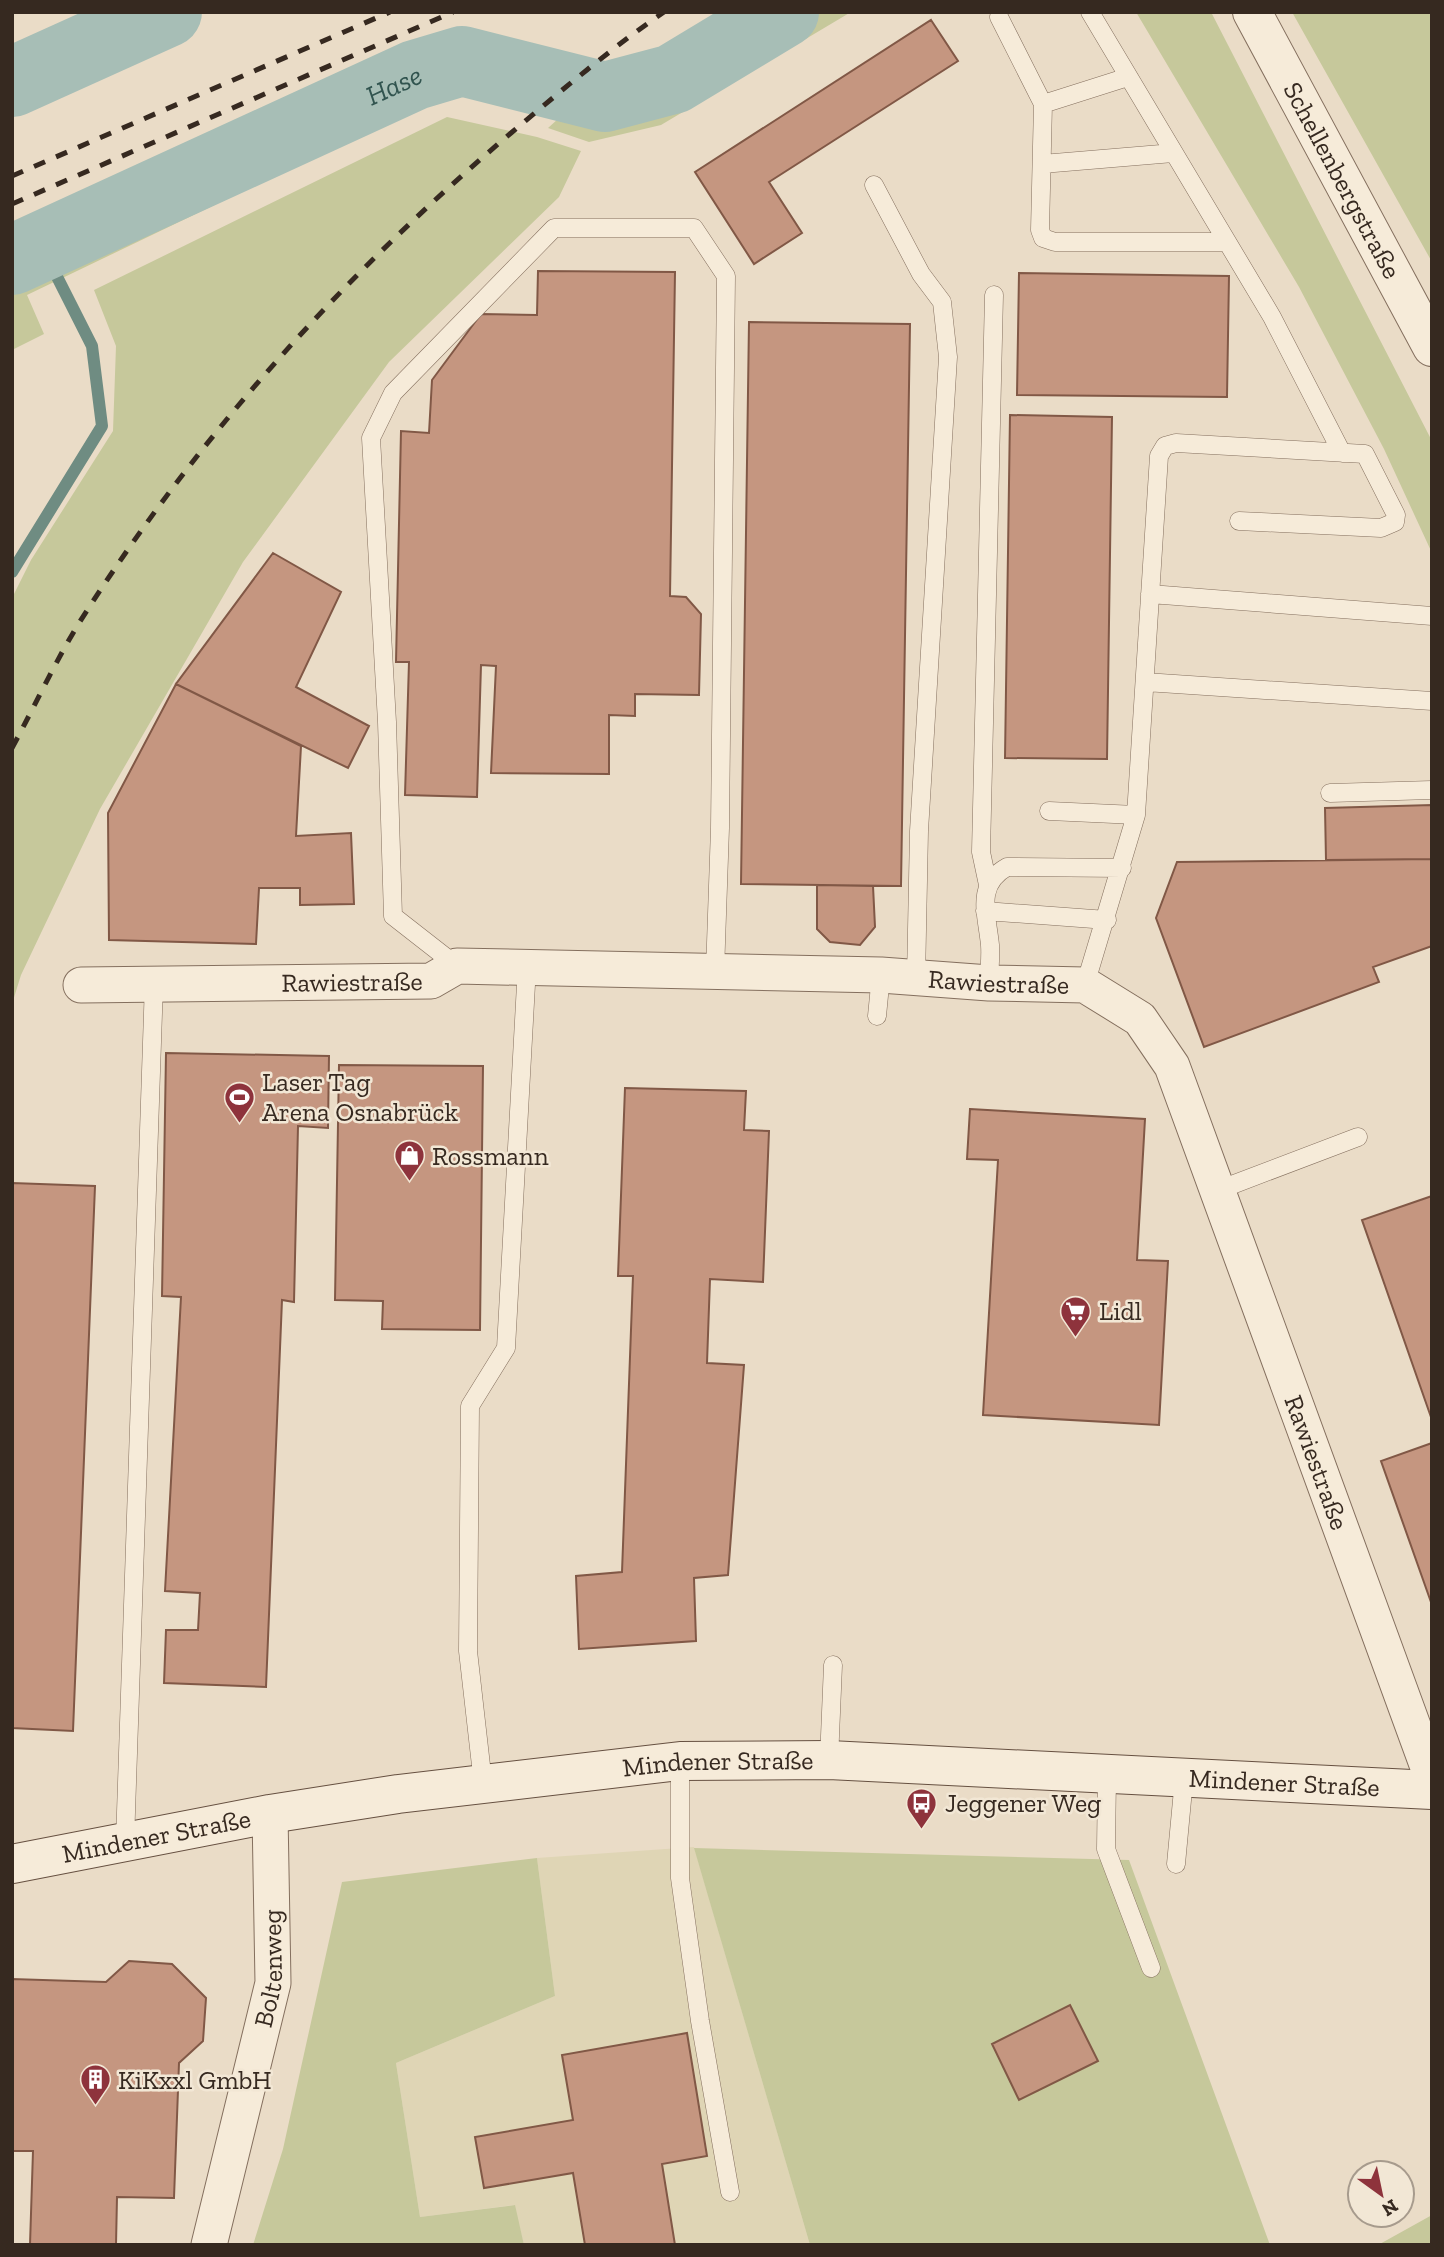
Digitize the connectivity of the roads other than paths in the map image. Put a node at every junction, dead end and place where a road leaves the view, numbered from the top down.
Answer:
1 (1090, 12) edge
2 (1252, 12) edge
3 (999, 17) dead end
4 (1128, 77) junction
5 (1043, 104) junction
6 (1173, 153) junction
7 (1042, 164) junction
8 (874, 185) dead end
9 (1227, 242) junction
10 (994, 295) dead end
11 (1432, 347) edge
12 (1342, 453) junction
13 (1239, 521) dead end
14 (1150, 594) junction
15 (1432, 616) edge
16 (1145, 682) junction
17 (1432, 701) edge
18 (1432, 790) edge
19 (1330, 793) dead end
20 (1049, 811) dead end
21 (1136, 815) junction
22 (1122, 868) junction
23 (988, 885) junction
24 (985, 911) junction
25 (1107, 920) junction
26 (457, 966) junction
27 (527, 966) junction
28 (715, 972) junction
29 (881, 975) junction
30 (916, 979) junction
31 (154, 984) junction
32 (989, 984) junction
33 (81, 985) dead end
34 (1085, 985) junction
35 (877, 1016) dead end
36 (1357, 1137) dead end
37 (1216, 1191) junction
38 (833, 1665) dead end
39 (680, 1760) junction
40 (829, 1760) junction
41 (1107, 1776) junction
42 (1432, 1778) edge
43 (1184, 1779) junction
44 (483, 1783) junction
45 (1432, 1790) edge
46 (270, 1814) junction
47 (125, 1842) junction
48 (12, 1864) edge
49 (1176, 1864) dead end
50 (1150, 1968) dead end
51 (730, 2192) dead end
52 (209, 2245) edge

1 - 4 lane
2 - 11 main road, Schellenbergstraße
3 - 5 lane
4 - 5 lane
4 - 6 lane
5 - 7 lane
6 - 7 lane
6 - 9 lane
7 - 9 lane
8 - 30 lane
9 - 12 lane
10 - 23 lane
12 - 13 lane
12 - 14 lane
14 - 15 lane
14 - 16 lane
16 - 17 lane
16 - 21 lane
18 - 19 lane
20 - 21 lane
21 - 22 lane
22 - 23 lane
22 - 25 lane
23 - 24 lane
24 - 25 lane
24 - 32 lane
25 - 34 lane
26 - 27 street, Rawiestraße
26 - 28 lane
26 - 31 street, Rawiestraße
27 - 28 street, Rawiestraße
27 - 44 lane
28 - 29 street, Rawiestraße
29 - 30 street, Rawiestraße
29 - 35 lane
30 - 32 street, Rawiestraße
31 - 33 street, Rawiestraße
31 - 47 lane
32 - 34 street, Rawiestraße
34 - 37 street, Rawiestraße
36 - 37 lane
37 - 42 street, Rawiestraße
38 - 40 lane
39 - 40 main road, Mindener Straße
39 - 44 main road, Mindener Straße
39 - 51 lane
40 - 41 main road, Mindener Straße
41 - 43 main road, Mindener Straße
41 - 50 lane
43 - 45 main road, Mindener Straße
43 - 49 lane
44 - 46 main road, Mindener Straße
46 - 47 main road, Mindener Straße
46 - 52 street, Boltenweg
47 - 48 main road, Mindener Straße

